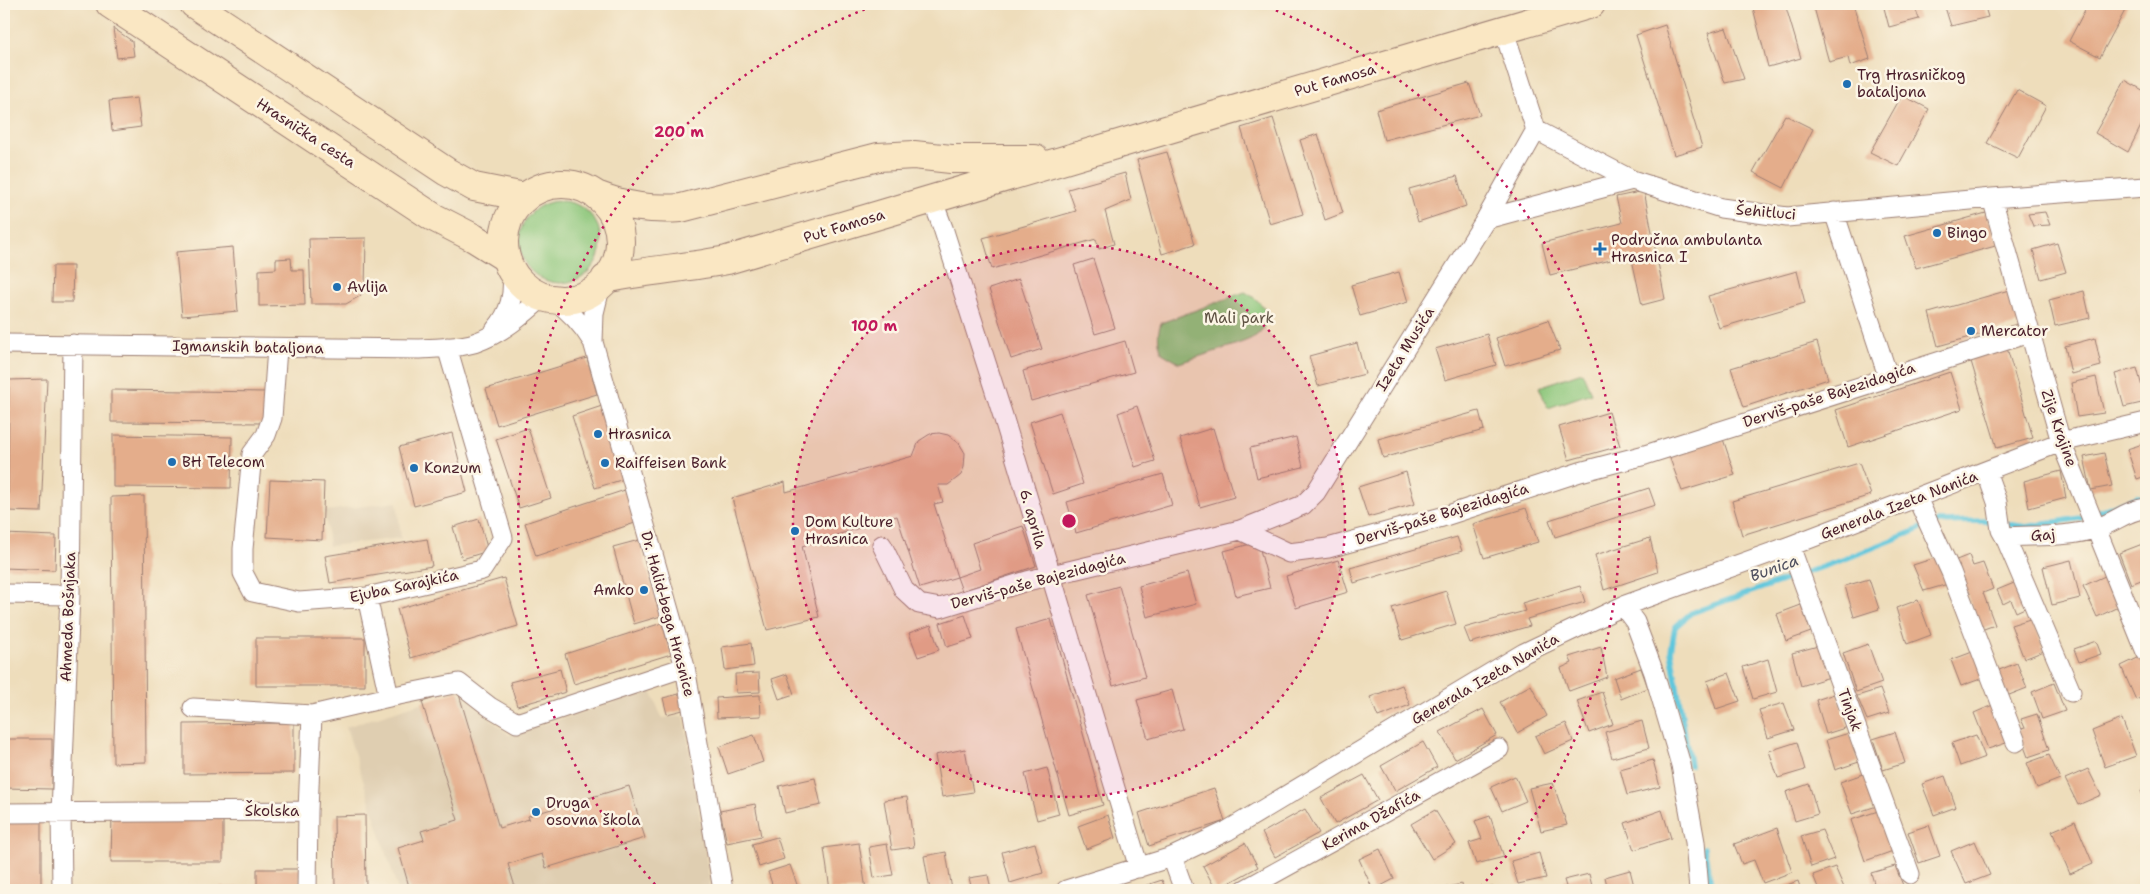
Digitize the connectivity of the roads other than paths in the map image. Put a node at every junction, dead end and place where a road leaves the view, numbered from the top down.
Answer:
1 (110, 4) edge
2 (194, 4) edge
3 (1591, 4) edge
4 (1504, 31) junction
5 (1536, 130) junction
6 (1079, 157) junction
7 (1632, 180) junction
8 (2146, 187) edge
9 (525, 196) junction
10 (598, 196) junction
11 (1992, 198) junction
12 (932, 199) junction
13 (1834, 212) junction
14 (1486, 219) junction
15 (509, 264) junction
16 (603, 282) junction
17 (548, 298) junction
18 (2029, 333) junction
19 (490, 336) junction
20 (593, 342) junction
21 (4, 344) edge
22 (73, 344) junction
23 (447, 347) junction
24 (277, 348) junction
25 (1888, 376) junction
26 (2146, 422) edge
27 (2061, 442) junction
28 (1986, 471) junction
29 (1917, 498) junction
30 (2146, 508) edge
31 (2096, 524) junction
32 (1240, 530) junction
33 (2003, 533) junction
34 (882, 545) dead end
35 (1792, 554) junction
36 (1050, 576) junction
37 (4, 594) edge
38 (70, 596) junction
39 (367, 597) junction
40 (1622, 606) junction
41 (2146, 652) edge
42 (685, 667) junction
43 (2071, 692) dead end
44 (389, 697) junction
45 (193, 708) dead end
46 (312, 715) junction
47 (2016, 742) dead end
48 (1499, 749) dead end
49 (308, 811) junction
50 (61, 812) junction
51 (4, 813) edge
52 (1172, 857) junction
53 (1139, 868) junction
54 (1910, 874) dead end
55 (62, 890) edge
56 (307, 890) edge
57 (723, 890) edge
58 (1066, 890) edge
59 (1184, 890) edge
60 (1244, 890) edge
61 (1699, 890) edge

1 - 15 main road, Hrasnička cesta
2 - 9 main road
3 - 4 main road, Put Famosa
4 - 5 street
4 - 6 main road, Put Famosa
5 - 7 street, Šehitluci
5 - 14 street, Izeta Musića
6 - 10 main road, Put Famosa
6 - 12 main road, Put Famosa
7 - 13 street, Šehitluci
7 - 14 street
8 - 11 street, Šehitluci
9 - 10 main road
9 - 15 main road
10 - 16 main road
11 - 13 street, Šehitluci
11 - 18 street, Zije Krajine
12 - 16 main road, Put Famosa
12 - 36 street, 6. aprila
13 - 25 street
14 - 32 street, Izeta Musića
15 - 17 main road
15 - 19 street
16 - 17 main road
16 - 20 street
17 - 19 street, Igmanskih bataljona
17 - 20 street
18 - 25 street, Derviš-paše Bajezidagića
18 - 27 street, Zije Krajine
19 - 23 street, Igmanskih bataljona
20 - 42 street, Dr. Halid-bega Hrasnice
21 - 22 street, Igmanskih bataljona
22 - 24 street, Igmanskih bataljona
22 - 38 street, Ahmeda Bošnjaka
23 - 24 street, Igmanskih bataljona
23 - 39 street, Ejuba Sarajkića
24 - 39 street, Ejuba Sarajkića
25 - 32 street, Derviš-paše Bajezidagića
26 - 27 street, Generala Izeta Nanića
27 - 28 street, Generala Izeta Nanića
27 - 31 street, Zije Krajine
28 - 29 street, Generala Izeta Nanića
28 - 33 street
29 - 35 street, Generala Izeta Nanića
29 - 47 street
30 - 31 street, Gaj
31 - 33 street, Gaj
31 - 41 street, Zije Krajine
32 - 36 street, Derviš-paše Bajezidagića
33 - 43 street
34 - 36 street, Derviš-paše Bajezidagića
35 - 40 street, Generala Izeta Nanića
35 - 54 street, Tinjak
36 - 53 street, 6. aprila
37 - 38 street
38 - 50 street, Ahmeda Bošnjaka
39 - 44 street
40 - 52 street, Generala Izeta Nanića
40 - 61 street
42 - 44 street
42 - 57 street, Dr. Halid-bega Hrasnice
44 - 46 street
45 - 46 street
46 - 49 street, Školska
48 - 60 street, Kerima Džafića
49 - 50 street, Školska
49 - 56 street
50 - 51 street, Školska
50 - 55 street, Ahmeda Bošnjaka
52 - 53 street, Generala Izeta Nanića
52 - 59 street
53 - 58 street, Generala Izeta Nanića

